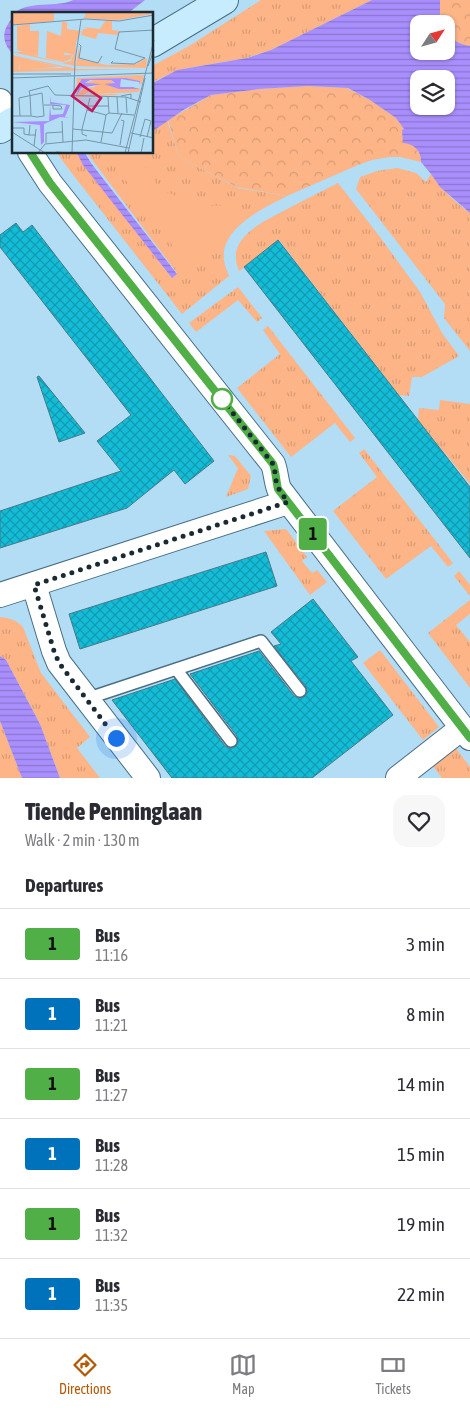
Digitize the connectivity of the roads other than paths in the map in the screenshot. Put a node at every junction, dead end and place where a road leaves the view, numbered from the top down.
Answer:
1 (224, 0) edge
2 (154, 42) edge
3 (31, 154) edge
4 (288, 502) junction
5 (34, 585) junction
6 (0, 595) edge
7 (176, 669) junction
8 (300, 691) dead end
9 (86, 699) junction
10 (466, 733) edge
11 (231, 741) dead end
12 (148, 778) edge
13 (398, 778) edge

1 - 2 street
3 - 4 street
4 - 5 street
4 - 10 street
5 - 6 street
5 - 9 street
7 - 8 lane
7 - 9 lane
7 - 11 lane
9 - 12 street
10 - 13 street

